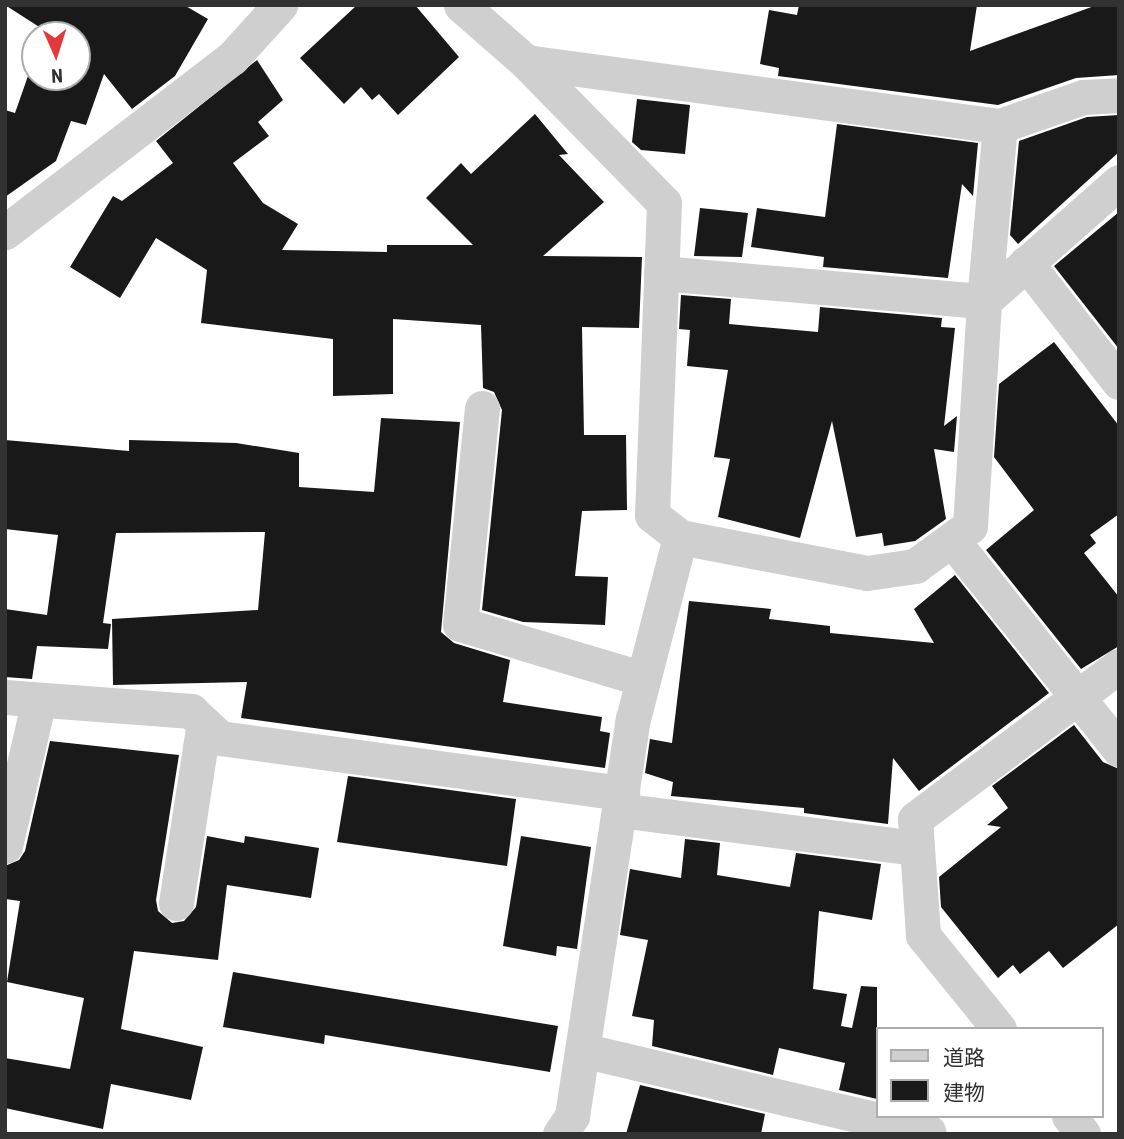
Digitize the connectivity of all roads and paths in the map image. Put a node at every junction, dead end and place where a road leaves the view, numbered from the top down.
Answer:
1 (280, 5) edge
2 (461, 5) edge
3 (526, 62) junction
4 (1119, 96) edge
5 (1000, 126) junction
6 (1119, 182) edge
7 (5, 232) edge
8 (1026, 263) junction
9 (661, 274) junction
10 (984, 301) junction
11 (1119, 382) edge
12 (482, 408) dead end
13 (680, 537) junction
14 (952, 540) junction
15 (1119, 666) edge
16 (643, 679) junction
17 (1077, 697) junction
18 (22, 701) edge
19 (204, 723) junction
20 (1119, 749) edge
21 (621, 802) junction
22 (5, 846) edge
23 (915, 848) junction
24 (176, 903) dead end
25 (997, 1027) edge
26 (582, 1050) junction
27 (1071, 1118) edge
28 (928, 1132) edge
29 (560, 1134) edge
30 (1083, 1134) edge

1 - 7 street
2 - 3 street
3 - 5 street
3 - 9 street
4 - 5 street
5 - 10 street
6 - 8 street
8 - 10 street
8 - 11 street
9 - 10 street
9 - 13 street
10 - 14 street
12 - 16 street
13 - 14 street
13 - 16 street
14 - 17 street
15 - 17 street
16 - 21 street
17 - 20 street
17 - 23 street
18 - 19 street
18 - 22 street
19 - 21 street
19 - 24 street
21 - 23 street
21 - 26 street
23 - 25 street
26 - 28 street
26 - 29 street
27 - 30 street

